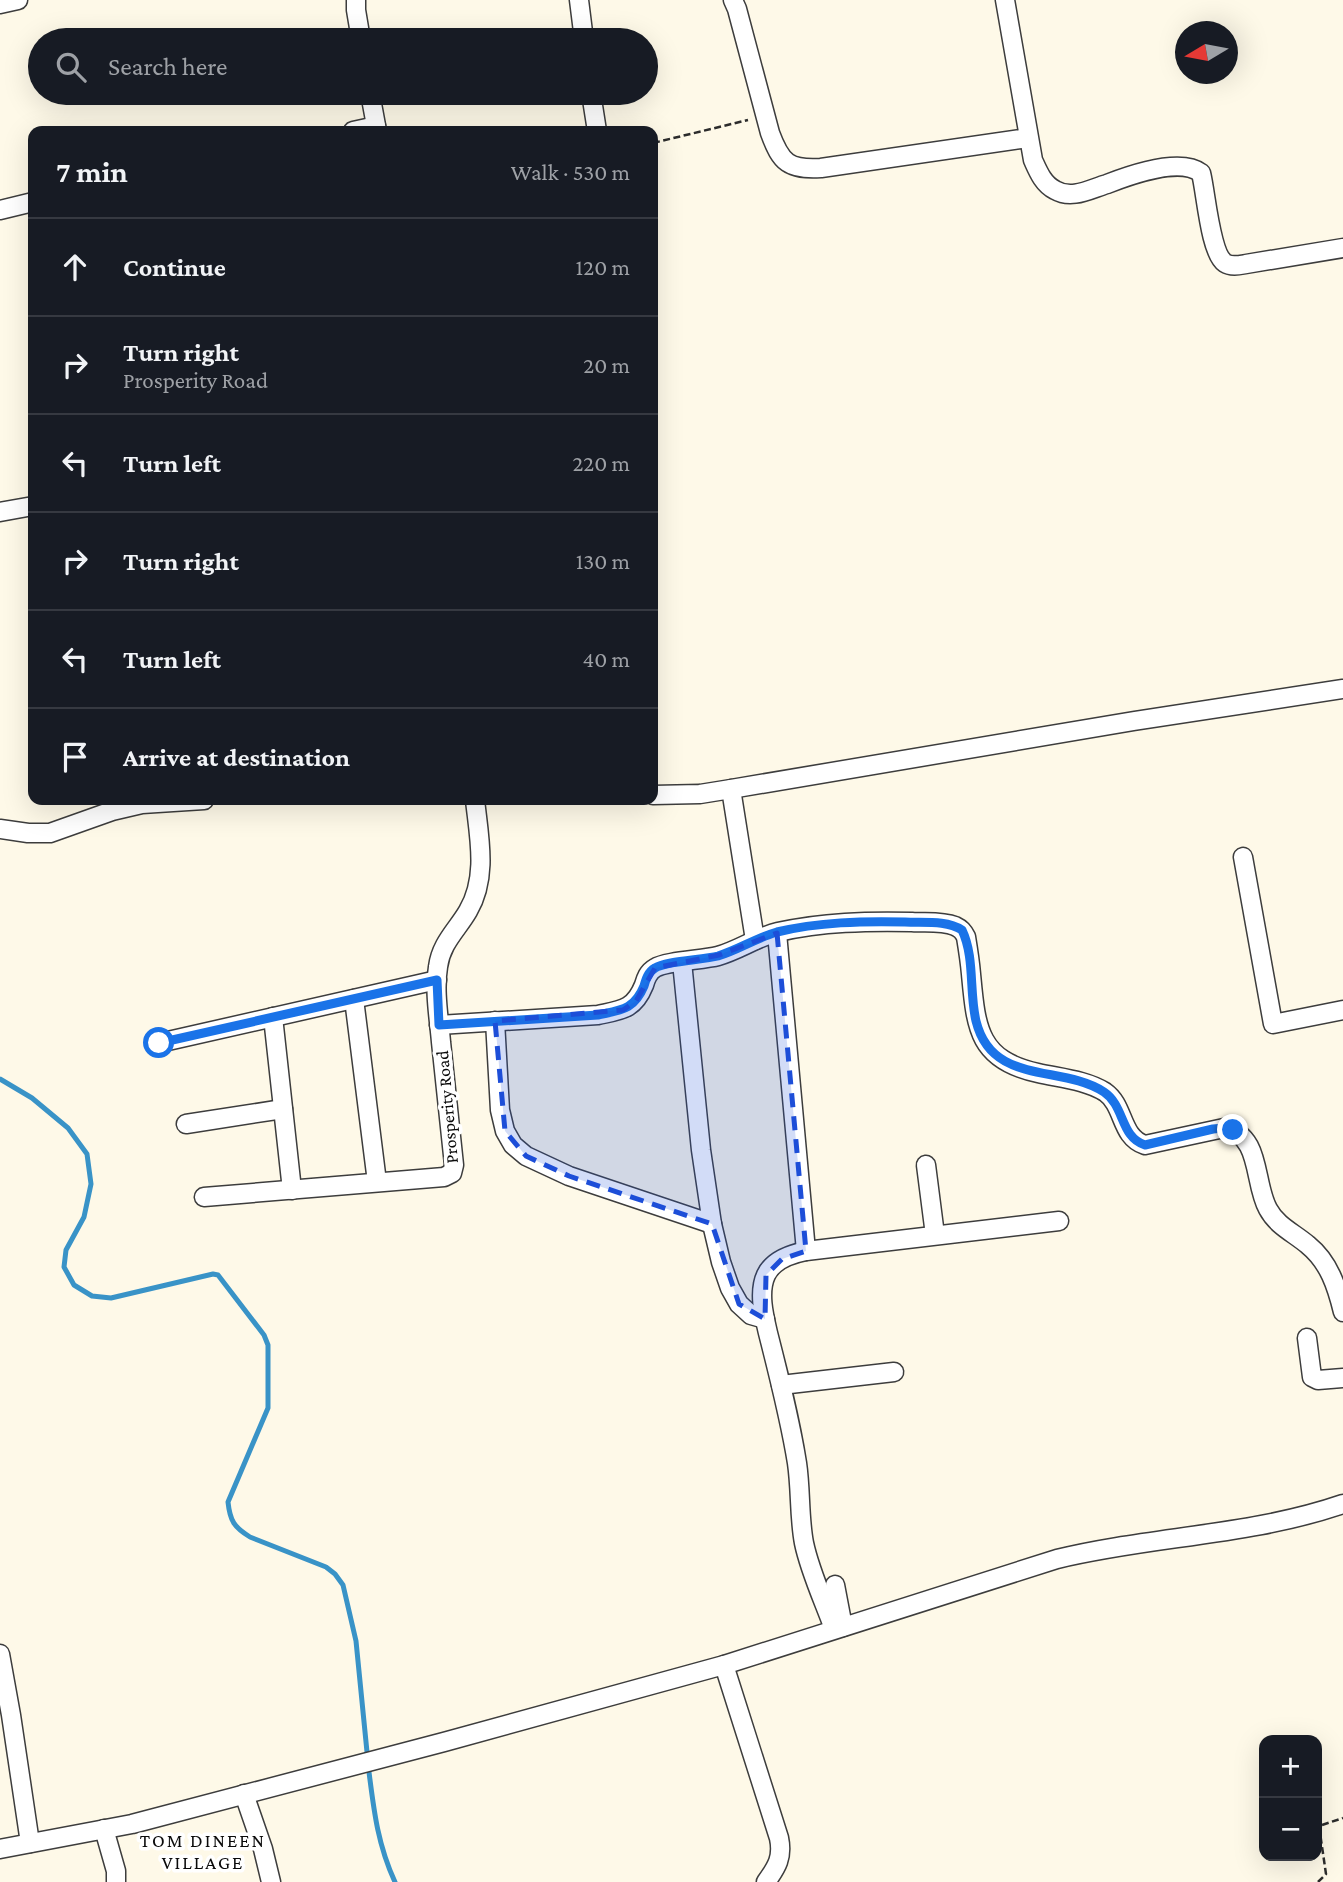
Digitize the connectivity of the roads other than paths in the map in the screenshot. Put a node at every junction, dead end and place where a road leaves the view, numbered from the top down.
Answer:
1 (18, 0) edge
2 (356, 0) edge
3 (579, 0) edge
4 (733, 0) edge
5 (1005, 0) edge
6 (0, 4) edge
7 (359, 28) edge
8 (582, 28) edge
9 (372, 105) edge
10 (593, 105) edge
11 (376, 126) edge
12 (596, 126) edge
13 (1028, 138) junction
14 (28, 203) edge
15 (0, 210) edge
16 (1343, 248) edge
17 (28, 507) edge
18 (0, 512) edge
19 (1343, 689) edge
20 (731, 789) junction
21 (658, 795) edge
22 (138, 805) edge
23 (475, 805) edge
24 (0, 830) edge
25 (1243, 857) dead end
26 (777, 933) junction
27 (755, 940) junction
28 (682, 962) junction
29 (437, 980) junction
30 (354, 999) junction
31 (1343, 1010) edge
32 (273, 1017) junction
33 (495, 1021) junction
34 (439, 1025) junction
35 (159, 1043) dead end
36 (283, 1109) junction
37 (186, 1124) dead end
38 (926, 1165) dead end
39 (377, 1182) junction
40 (292, 1190) junction
41 (204, 1197) dead end
42 (1059, 1221) dead end
43 (712, 1224) junction
44 (935, 1236) junction
45 (806, 1251) junction
46 (1343, 1312) edge
47 (765, 1319) junction
48 (1307, 1338) dead end
49 (894, 1372) dead end
50 (1343, 1378) edge
51 (781, 1385) junction
52 (1343, 1504) edge
53 (835, 1585) dead end
54 (839, 1628) junction
55 (0, 1654) edge
56 (724, 1665) junction
57 (244, 1794) junction
58 (104, 1829) junction
59 (30, 1843) junction
60 (0, 1849) edge
61 (116, 1882) edge
62 (271, 1882) edge
63 (765, 1882) edge

1 - 6 street
2 - 7 street
3 - 8 street
4 - 13 street
5 - 13 street
9 - 11 street
10 - 12 street
13 - 16 street
14 - 15 street
17 - 18 street
19 - 20 street
20 - 21 street
20 - 27 street
22 - 24 street
23 - 29 street, Prosperity Road
25 - 31 street
26 - 27 street
26 - 45 street
26 - 46 street
27 - 28 street
28 - 33 street
28 - 43 street
29 - 30 street
29 - 34 street, Prosperity Road
30 - 32 street
30 - 39 street
32 - 35 street
32 - 36 street
33 - 34 street
33 - 43 street
34 - 39 street, Prosperity Road
36 - 37 street
36 - 40 street
38 - 44 street
39 - 40 street
40 - 41 street
42 - 44 street
43 - 47 street
44 - 45 street
45 - 47 street
47 - 51 street
48 - 50 street
49 - 51 street
51 - 54 street
52 - 54 street
53 - 54 street
54 - 56 street
55 - 59 street
56 - 57 street
56 - 63 street
57 - 58 street
57 - 62 street
58 - 59 street
58 - 61 street
59 - 60 street

